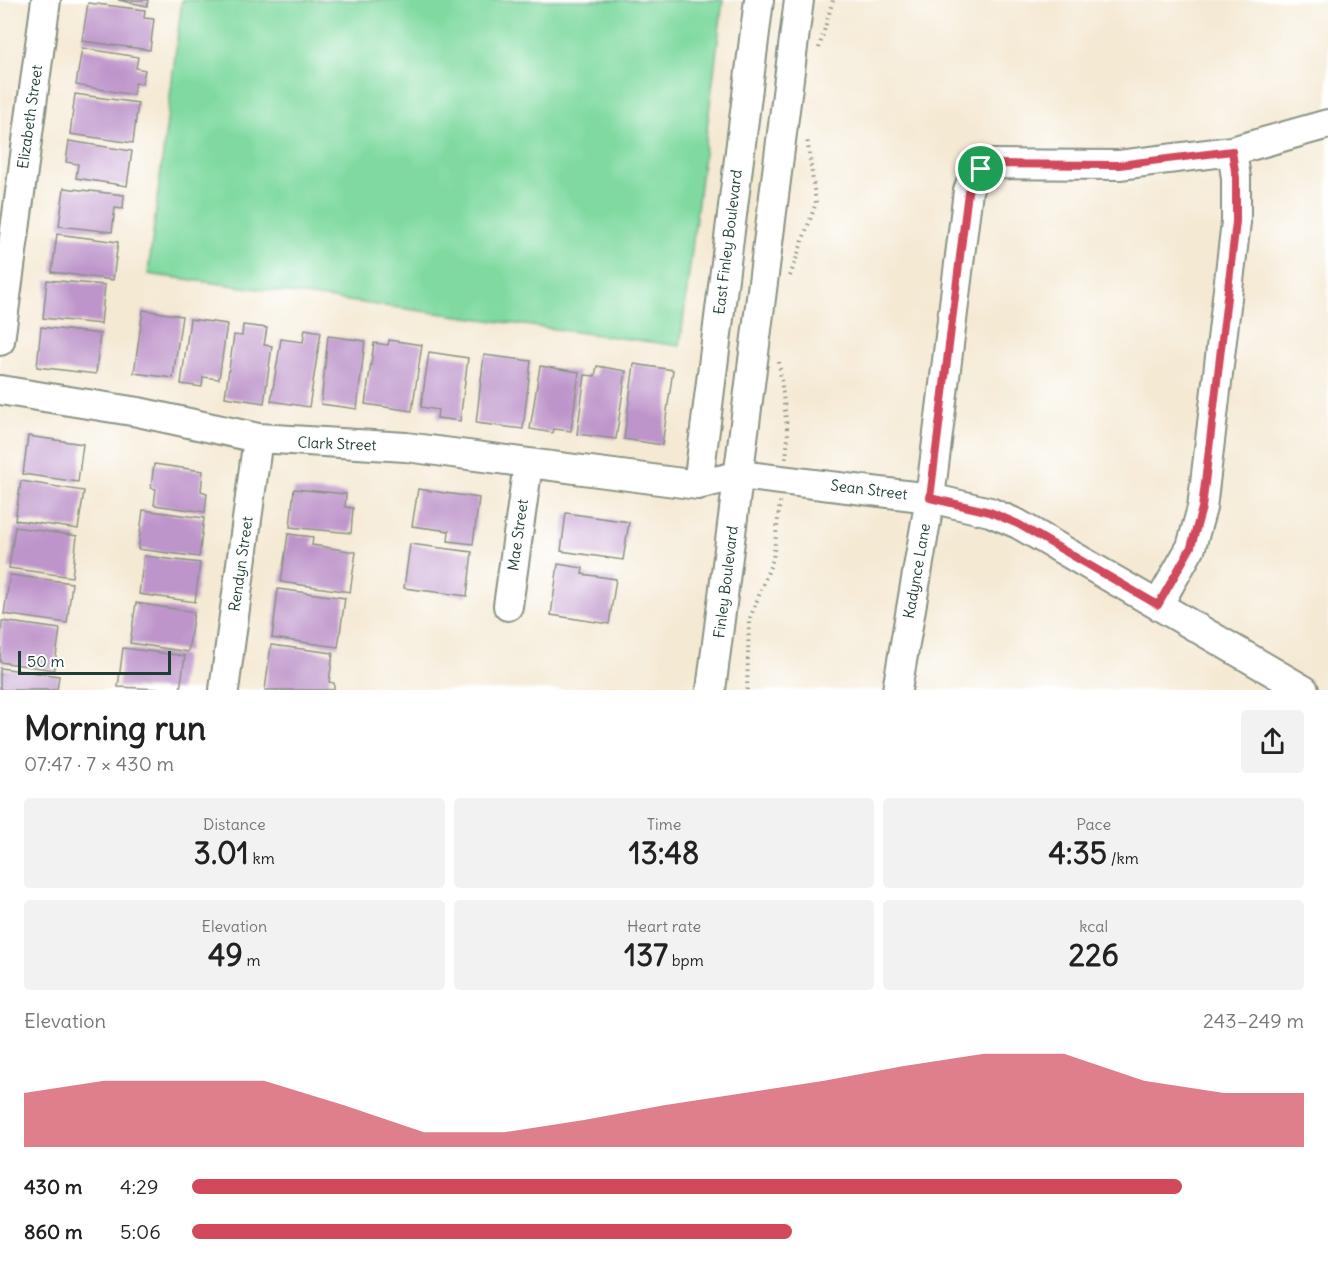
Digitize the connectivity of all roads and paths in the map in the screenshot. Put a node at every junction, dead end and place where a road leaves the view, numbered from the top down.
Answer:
1 (45, 0) edge
2 (759, 0) edge
3 (799, 0) edge
4 (833, 0) edge
5 (817, 54) dead end
6 (1328, 124) edge
7 (808, 127) dead end
8 (1232, 151) junction
9 (789, 277) dead end
10 (0, 341) edge
11 (779, 353) dead end
12 (0, 390) edge
13 (258, 438) junction
14 (528, 464) junction
15 (740, 475) junction
16 (783, 480) junction
17 (688, 484) junction
18 (930, 498) junction
19 (1158, 605) junction
20 (508, 606) dead end
21 (224, 690) edge
22 (711, 690) edge
23 (747, 690) edge
24 (897, 690) edge
25 (1304, 690) edge

1 - 10 street, Elizabeth Street
2 - 17 street, East Finley Boulevard
3 - 15 street
4 - 5 path
6 - 8 street
7 - 9 path
8 - 18 street, Kadynce Lane
8 - 19 street
11 - 16 path
12 - 13 street, Clark Street
13 - 14 street, Clark Street
13 - 21 street, Rendyn Street
14 - 17 street, Clark Street
14 - 20 street, Mae Street
15 - 16 street, Sean Street
15 - 17 street, Sean Street
15 - 22 street, Finley Boulevard
16 - 18 street, Sean Street
16 - 23 path
18 - 19 street, Sean Street
18 - 24 street, Kadynce Lane
19 - 25 street, Sean Street

